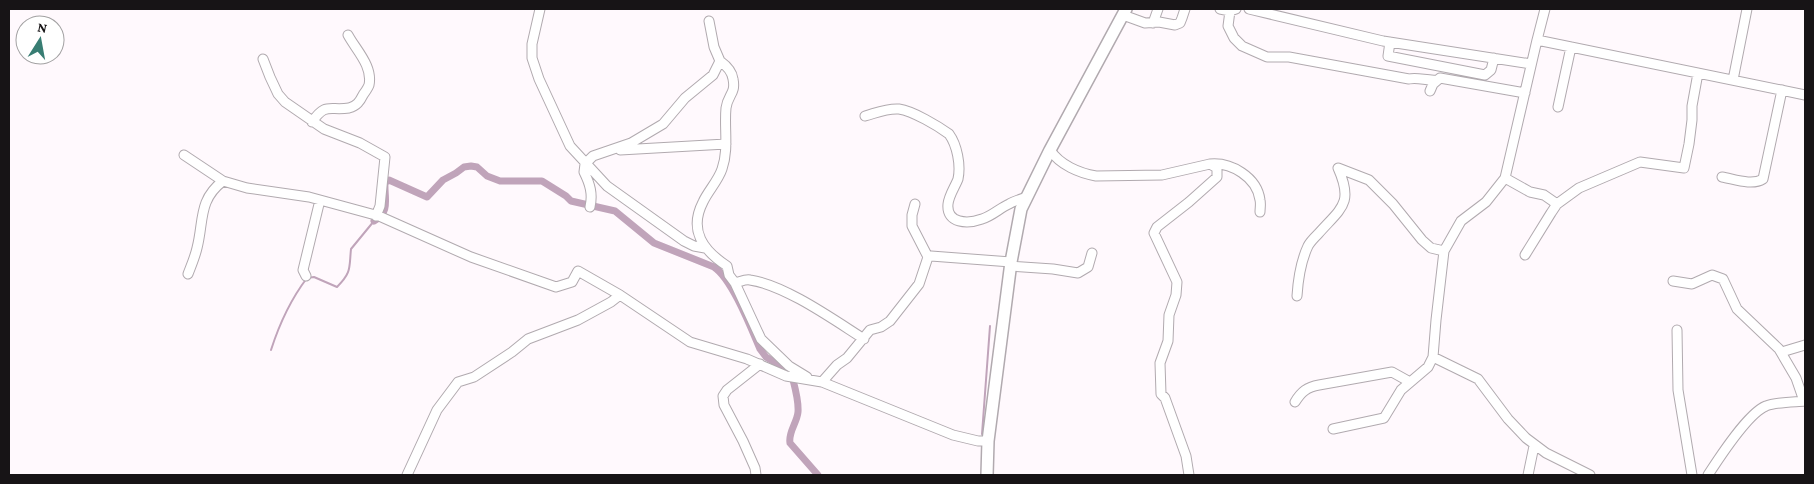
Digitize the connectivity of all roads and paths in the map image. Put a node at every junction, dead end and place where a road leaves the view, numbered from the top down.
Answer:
1 (540, 9) edge
2 (1158, 9) edge
3 (1185, 9) edge
4 (1220, 9) edge
5 (1249, 9) edge
6 (1544, 9) edge
7 (1747, 9) edge
8 (1233, 10) edge
9 (1125, 12) edge
10 (709, 21) dead end
11 (1153, 23) junction
12 (348, 35) dead end
13 (1537, 40) junction
14 (1390, 42) junction
15 (1571, 47) junction
16 (1445, 50) junction
17 (1494, 58) junction
18 (264, 59) dead end
19 (720, 61) junction
20 (1531, 64) junction
21 (1441, 67) junction
22 (1698, 73) junction
23 (1436, 80) junction
24 (1733, 80) junction
25 (1782, 90) junction
26 (1430, 91) dead end
27 (1525, 93) junction
28 (1805, 95) edge
29 (1558, 107) dead end
30 (864, 116) dead end
31 (312, 122) junction
32 (726, 144) junction
33 (1050, 150) junction
34 (607, 151) junction
35 (184, 155) dead end
36 (585, 164) junction
37 (1210, 164) junction
38 (1722, 177) dead end
39 (1505, 178) junction
40 (223, 180) junction
41 (1027, 197) junction
42 (320, 200) junction
43 (591, 204) dead end
44 (915, 204) dead end
45 (1557, 204) junction
46 (1260, 212) dead end
47 (380, 217) junction
48 (705, 248) junction
49 (1444, 251) junction
50 (1092, 253) dead end
51 (1526, 255) dead end
52 (928, 257) junction
53 (1010, 264) junction
54 (188, 274) dead end
55 (306, 276) dead end
56 (1673, 281) dead end
57 (735, 283) junction
58 (620, 295) junction
59 (1297, 296) dead end
60 (1677, 330) dead end
61 (864, 339) junction
62 (1805, 345) edge
63 (1782, 354) junction
64 (1433, 357) junction
65 (760, 364) junction
66 (818, 382) junction
67 (1410, 382) junction
68 (1805, 401) edge
69 (1295, 402) dead end
70 (1334, 429) dead end
71 (988, 441) junction
72 (1534, 446) junction
73 (407, 475) edge
74 (756, 475) edge
75 (987, 475) edge
76 (1189, 475) edge
77 (1528, 475) edge
78 (1590, 475) edge
79 (1692, 475) edge
80 (1708, 475) edge

1 - 36 street
2 - 11 street
3 - 11 street
4 - 8 street
5 - 14 street
6 - 13 street
7 - 24 street
8 - 23 street
9 - 11 street
9 - 33 main road
10 - 19 street
12 - 31 street
13 - 15 street
13 - 20 street
14 - 16 street
14 - 21 street
15 - 22 street
15 - 29 street
16 - 17 street
16 - 21 street
17 - 20 street
17 - 21 street
18 - 31 street
19 - 32 street
19 - 34 street
20 - 27 street
22 - 24 street
22 - 45 street
23 - 26 street
23 - 27 street
24 - 25 street
25 - 28 street
25 - 38 street
27 - 39 street
30 - 41 street
31 - 47 street
32 - 34 street
32 - 48 street
33 - 37 street
33 - 41 main road
34 - 36 street
35 - 40 street
36 - 43 street
36 - 48 street
37 - 46 street
37 - 76 street
39 - 45 street
39 - 49 street
40 - 42 street
40 - 54 street
41 - 53 main road
42 - 47 street
42 - 55 street
44 - 52 street
45 - 51 street
47 - 58 street
48 - 57 street
49 - 59 street
49 - 64 street
50 - 53 street
52 - 53 street
52 - 61 street
53 - 71 main road
56 - 63 street
57 - 61 street
57 - 66 street
58 - 65 street
58 - 73 street
60 - 79 street
61 - 66 street
62 - 63 street
63 - 68 street
64 - 67 street
64 - 72 street
65 - 66 street
65 - 74 street
66 - 71 street
67 - 69 street
67 - 70 street
68 - 80 street
71 - 75 main road
72 - 77 street
72 - 78 street

